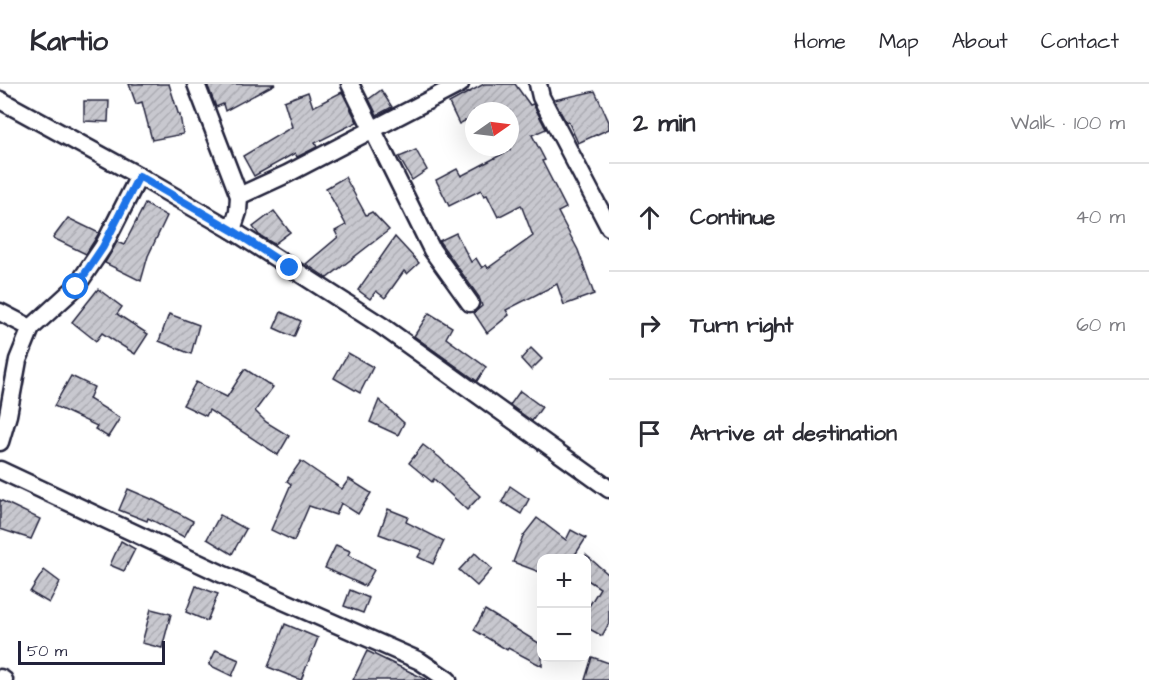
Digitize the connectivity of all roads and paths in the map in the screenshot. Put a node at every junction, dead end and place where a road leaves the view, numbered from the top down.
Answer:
1 (196, 84) edge
2 (350, 84) edge
3 (460, 84) edge
4 (538, 84) edge
5 (0, 100) edge
6 (373, 128) junction
7 (139, 176) junction
8 (239, 196) junction
9 (609, 227) edge
10 (232, 230) junction
11 (470, 303) dead end
12 (0, 312) edge
13 (31, 328) junction
14 (0, 442) edge
15 (0, 470) edge
16 (609, 489) edge
17 (448, 680) edge

1 - 8 street
2 - 6 street
3 - 6 street
4 - 9 street
5 - 7 street
6 - 8 street
6 - 11 street
7 - 10 street
7 - 13 street
8 - 10 street
10 - 16 street
12 - 13 street
13 - 14 street
15 - 17 street

